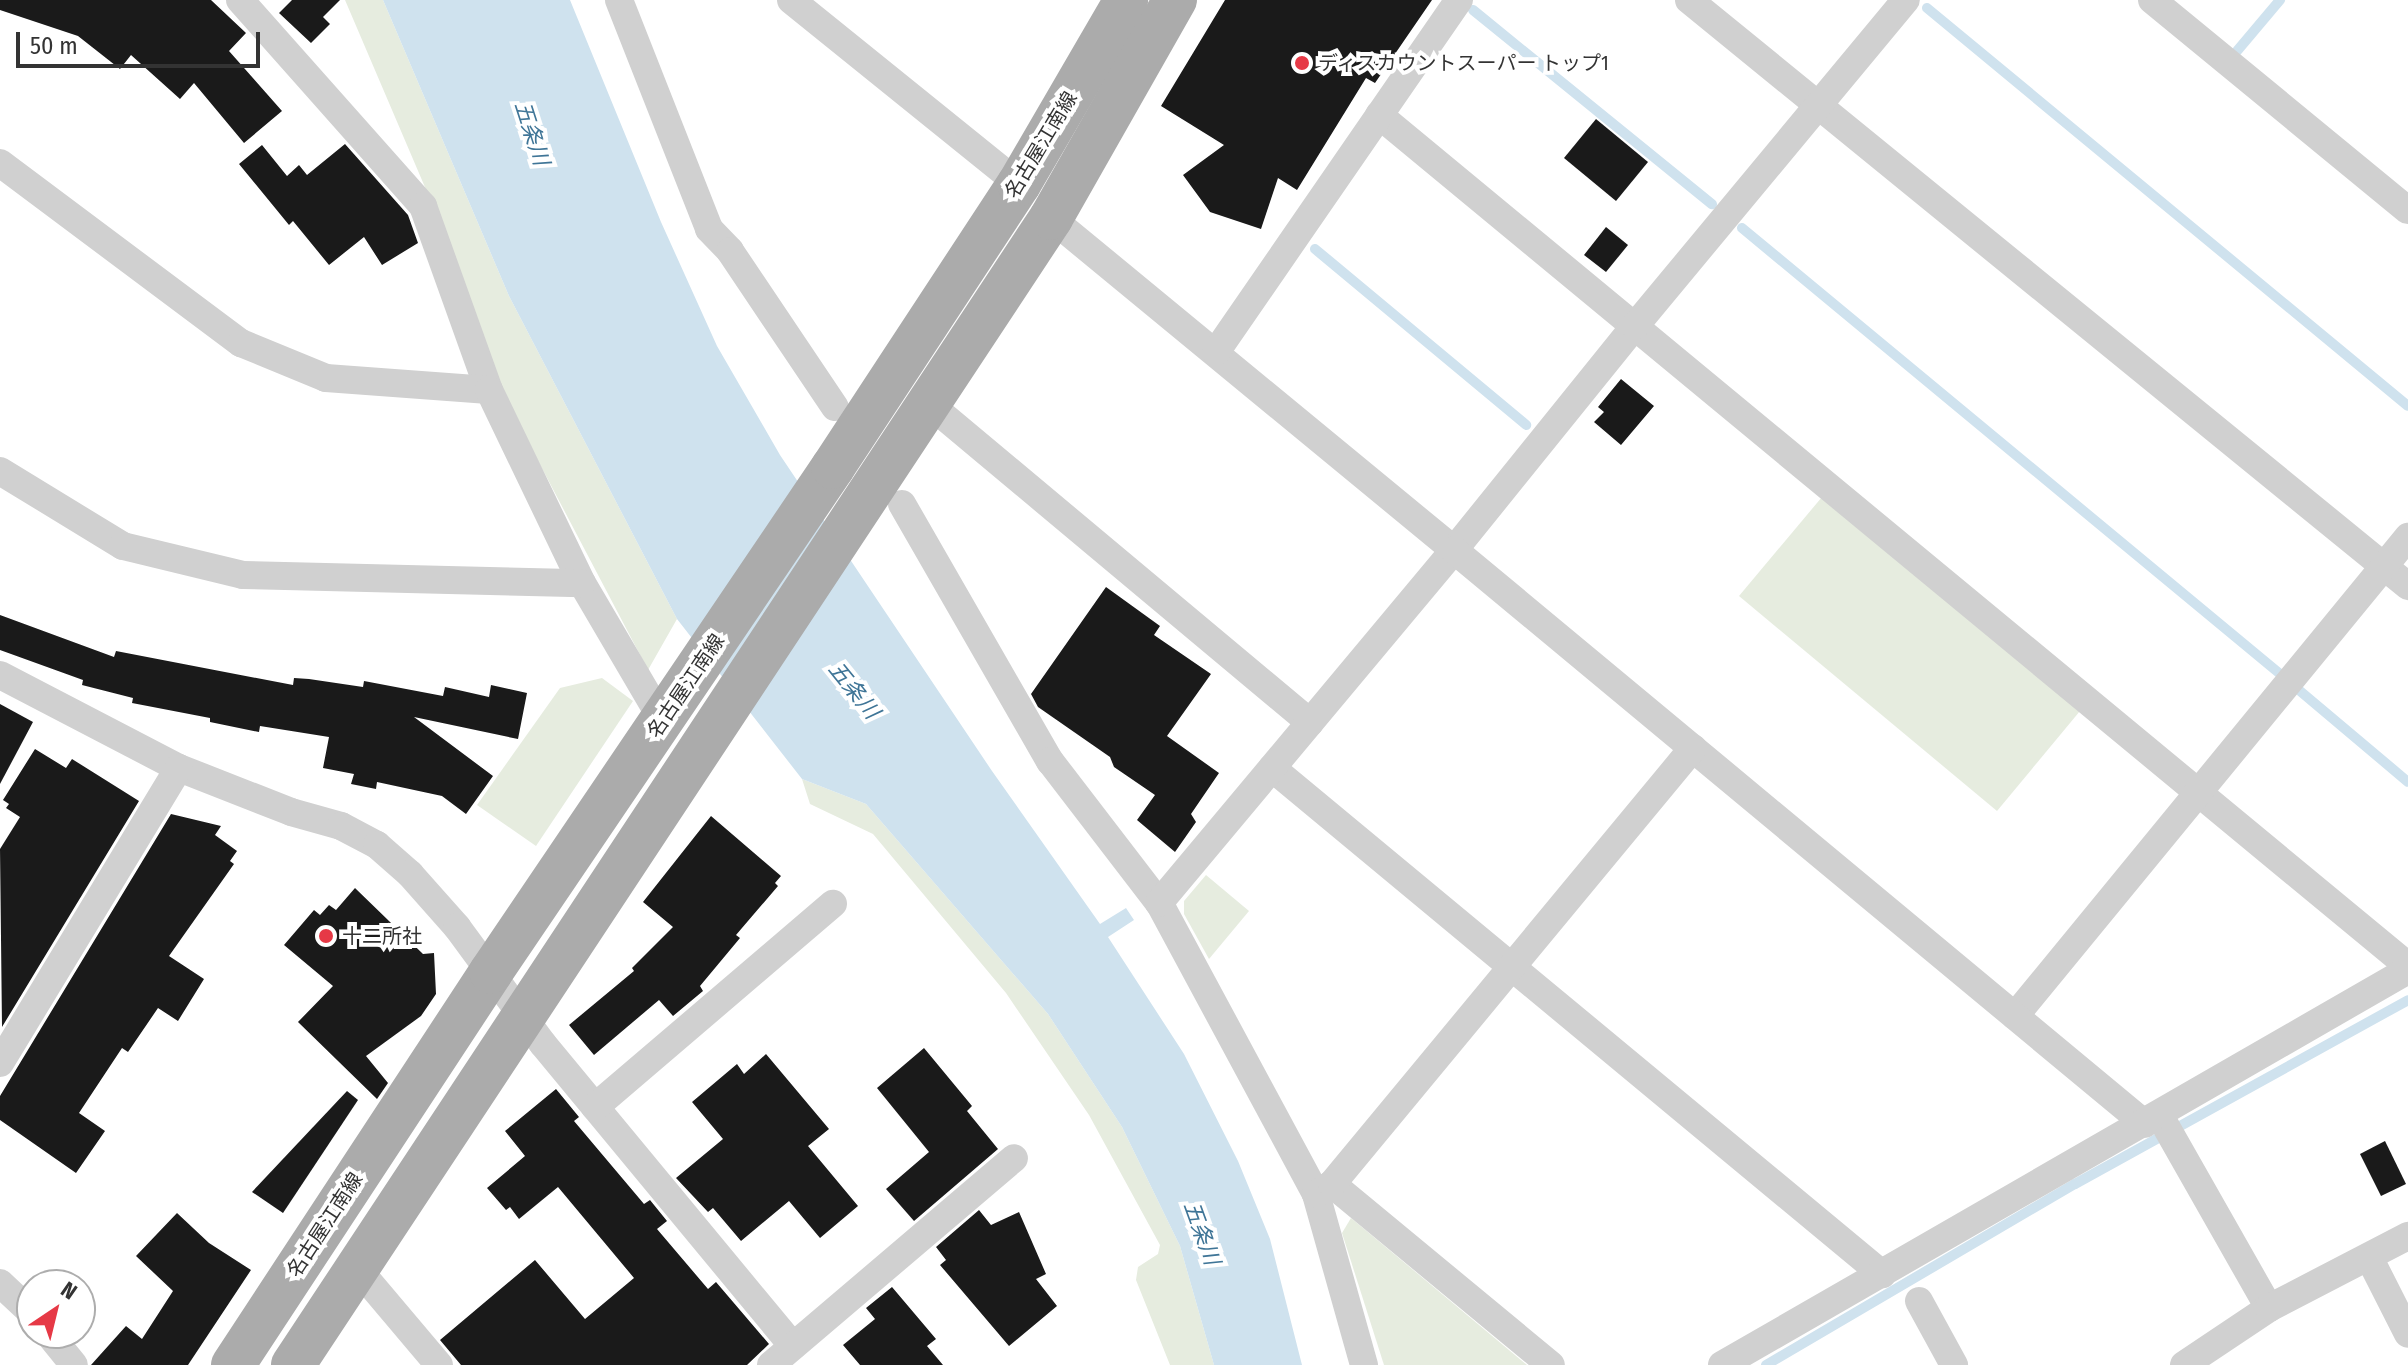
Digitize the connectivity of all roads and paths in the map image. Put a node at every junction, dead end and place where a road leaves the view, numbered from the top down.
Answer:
1 (240, 0) edge
2 (619, 0) edge
3 (791, 0) edge
4 (1126, 0) edge
5 (1175, 0) edge
6 (1459, 0) edge
7 (1689, 0) edge
8 (1906, 0) edge
9 (2152, 0) edge
10 (1818, 106) junction
11 (1379, 115) junction
12 (0, 163) edge
13 (1019, 184) junction
14 (2408, 210) edge
15 (1051, 218) junction
16 (711, 231) junction
17 (1635, 326) junction
18 (1216, 352) junction
19 (489, 390) junction
20 (928, 403) junction
21 (835, 407) dead end
22 (838, 459) junction
23 (0, 471) edge
24 (881, 505) junction
25 (2408, 537) edge
26 (1454, 550) junction
27 (2384, 566) junction
28 (582, 583) junction
29 (2408, 586) edge
30 (0, 675) edge
31 (673, 705) junction
32 (1310, 722) junction
33 (1693, 748) junction
34 (179, 768) junction
35 (1272, 768) junction
36 (2198, 791) junction
37 (1159, 903) junction
38 (833, 904) dead end
39 (1512, 967) junction
40 (2408, 968) edge
41 (491, 972) junction
42 (525, 1015) junction
43 (2015, 1016) junction
44 (0, 1063) edge
45 (595, 1107) junction
46 (2153, 1120) junction
47 (1014, 1158) dead end
48 (1324, 1189) junction
49 (2408, 1236) edge
50 (2369, 1257) junction
51 (357, 1268) junction
52 (1882, 1274) junction
53 (0, 1283) edge
54 (16, 1298) edge
55 (1919, 1301) dead end
56 (2269, 1308) junction
57 (2408, 1334) edge
58 (61, 1349) edge
59 (789, 1356) edge
60 (74, 1365) edge
61 (233, 1365) edge
62 (293, 1365) edge
63 (439, 1365) edge
64 (1364, 1365) edge
65 (1551, 1365) edge
66 (1722, 1365) edge
67 (1954, 1365) edge
68 (2184, 1365) edge

1 - 19 street
2 - 16 street
3 - 13 street
4 - 13 main road, 名古屋江南線
5 - 15 main road
6 - 11 street
7 - 10 street
8 - 10 street
9 - 14 street
10 - 17 street
10 - 27 street
11 - 17 street
11 - 18 street
12 - 19 street
13 - 22 main road, 名古屋江南線
15 - 18 street
15 - 20 main road
16 - 21 street
16 - 22 street
17 - 26 street
17 - 36 street
18 - 26 street
19 - 28 street
20 - 24 main road
20 - 32 street
22 - 31 main road, 名古屋江南線
23 - 28 street
24 - 37 street
24 - 42 main road
25 - 27 street
26 - 32 street
26 - 33 street
27 - 29 street
27 - 36 street
28 - 31 street
30 - 34 street
31 - 41 main road, 名古屋江南線
32 - 35 street
33 - 39 street
33 - 43 street
34 - 41 street
34 - 44 street
35 - 37 street
35 - 39 street
36 - 40 street
36 - 43 street
37 - 48 street
38 - 45 street
39 - 48 street
39 - 52 street
40 - 46 street
41 - 42 street
41 - 61 main road, 名古屋江南線
42 - 45 street
42 - 51 main road
43 - 46 street
45 - 59 street
46 - 52 street
46 - 56 street
47 - 59 street
48 - 64 street
48 - 65 street
49 - 50 street
50 - 56 street
50 - 57 street
51 - 62 main road
51 - 63 street
52 - 66 street
53 - 54 street
55 - 67 street
56 - 68 street
58 - 60 street

